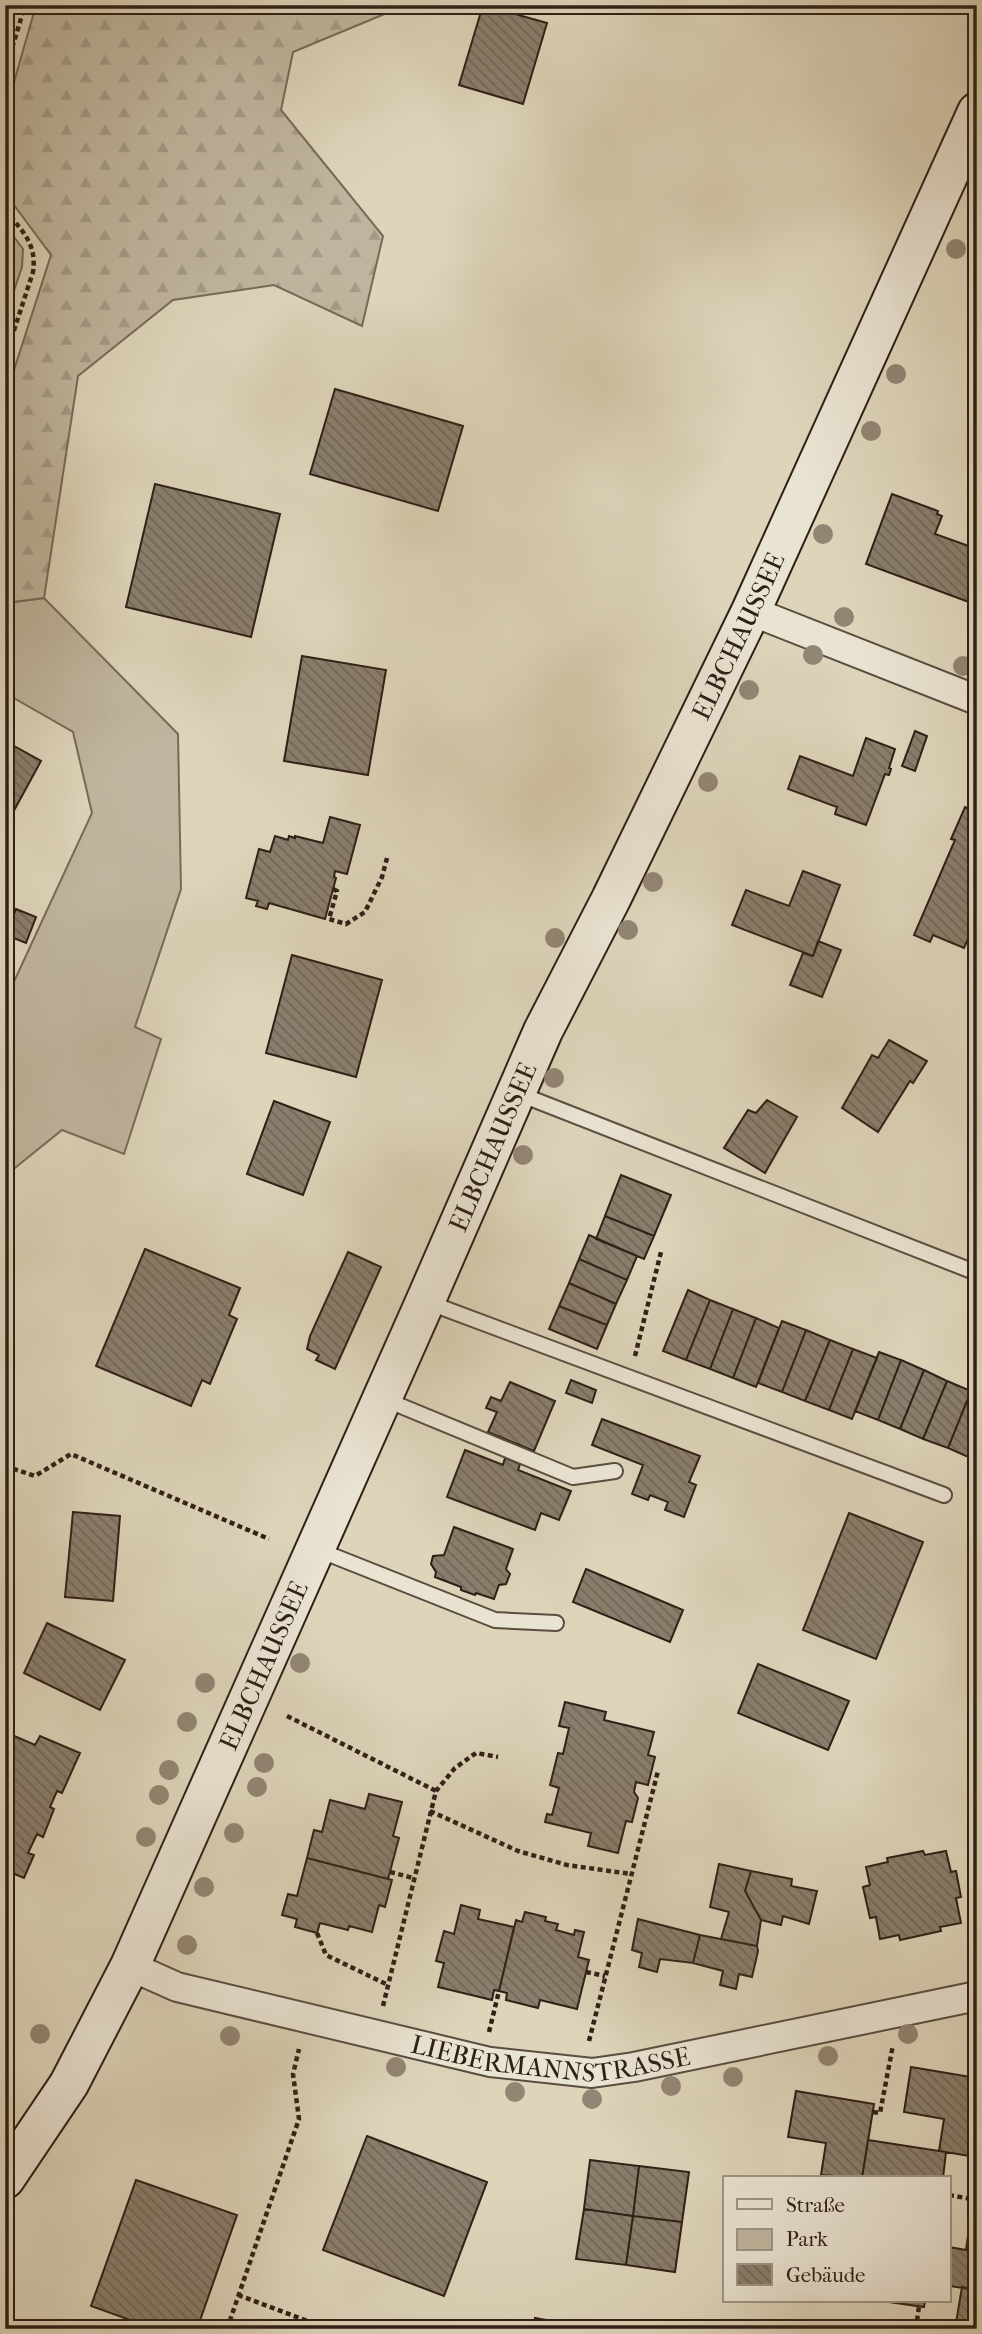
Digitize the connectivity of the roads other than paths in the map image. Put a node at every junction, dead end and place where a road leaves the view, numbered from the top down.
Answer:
1 (977, 112) edge
2 (751, 611) junction
3 (977, 700) edge
4 (516, 1093) junction
5 (977, 1273) edge
6 (425, 1302) junction
7 (383, 1398) junction
8 (615, 1471) dead end
9 (944, 1495) dead end
10 (315, 1549) junction
11 (556, 1623) dead end
12 (130, 1966) junction
13 (977, 1996) edge
14 (5, 2179) edge

1 - 2 main road, ELBCHAUSSEE
2 - 3 street
2 - 4 main road, ELBCHAUSSEE
4 - 5 lane
4 - 6 main road, ELBCHAUSSEE
6 - 7 main road, ELBCHAUSSEE
6 - 9 lane
7 - 8 lane
7 - 10 main road, ELBCHAUSSEE
10 - 11 lane
10 - 12 main road, ELBCHAUSSEE
12 - 13 street, LIEBERMANNSTRASSE
12 - 14 main road, ELBCHAUSSEE

